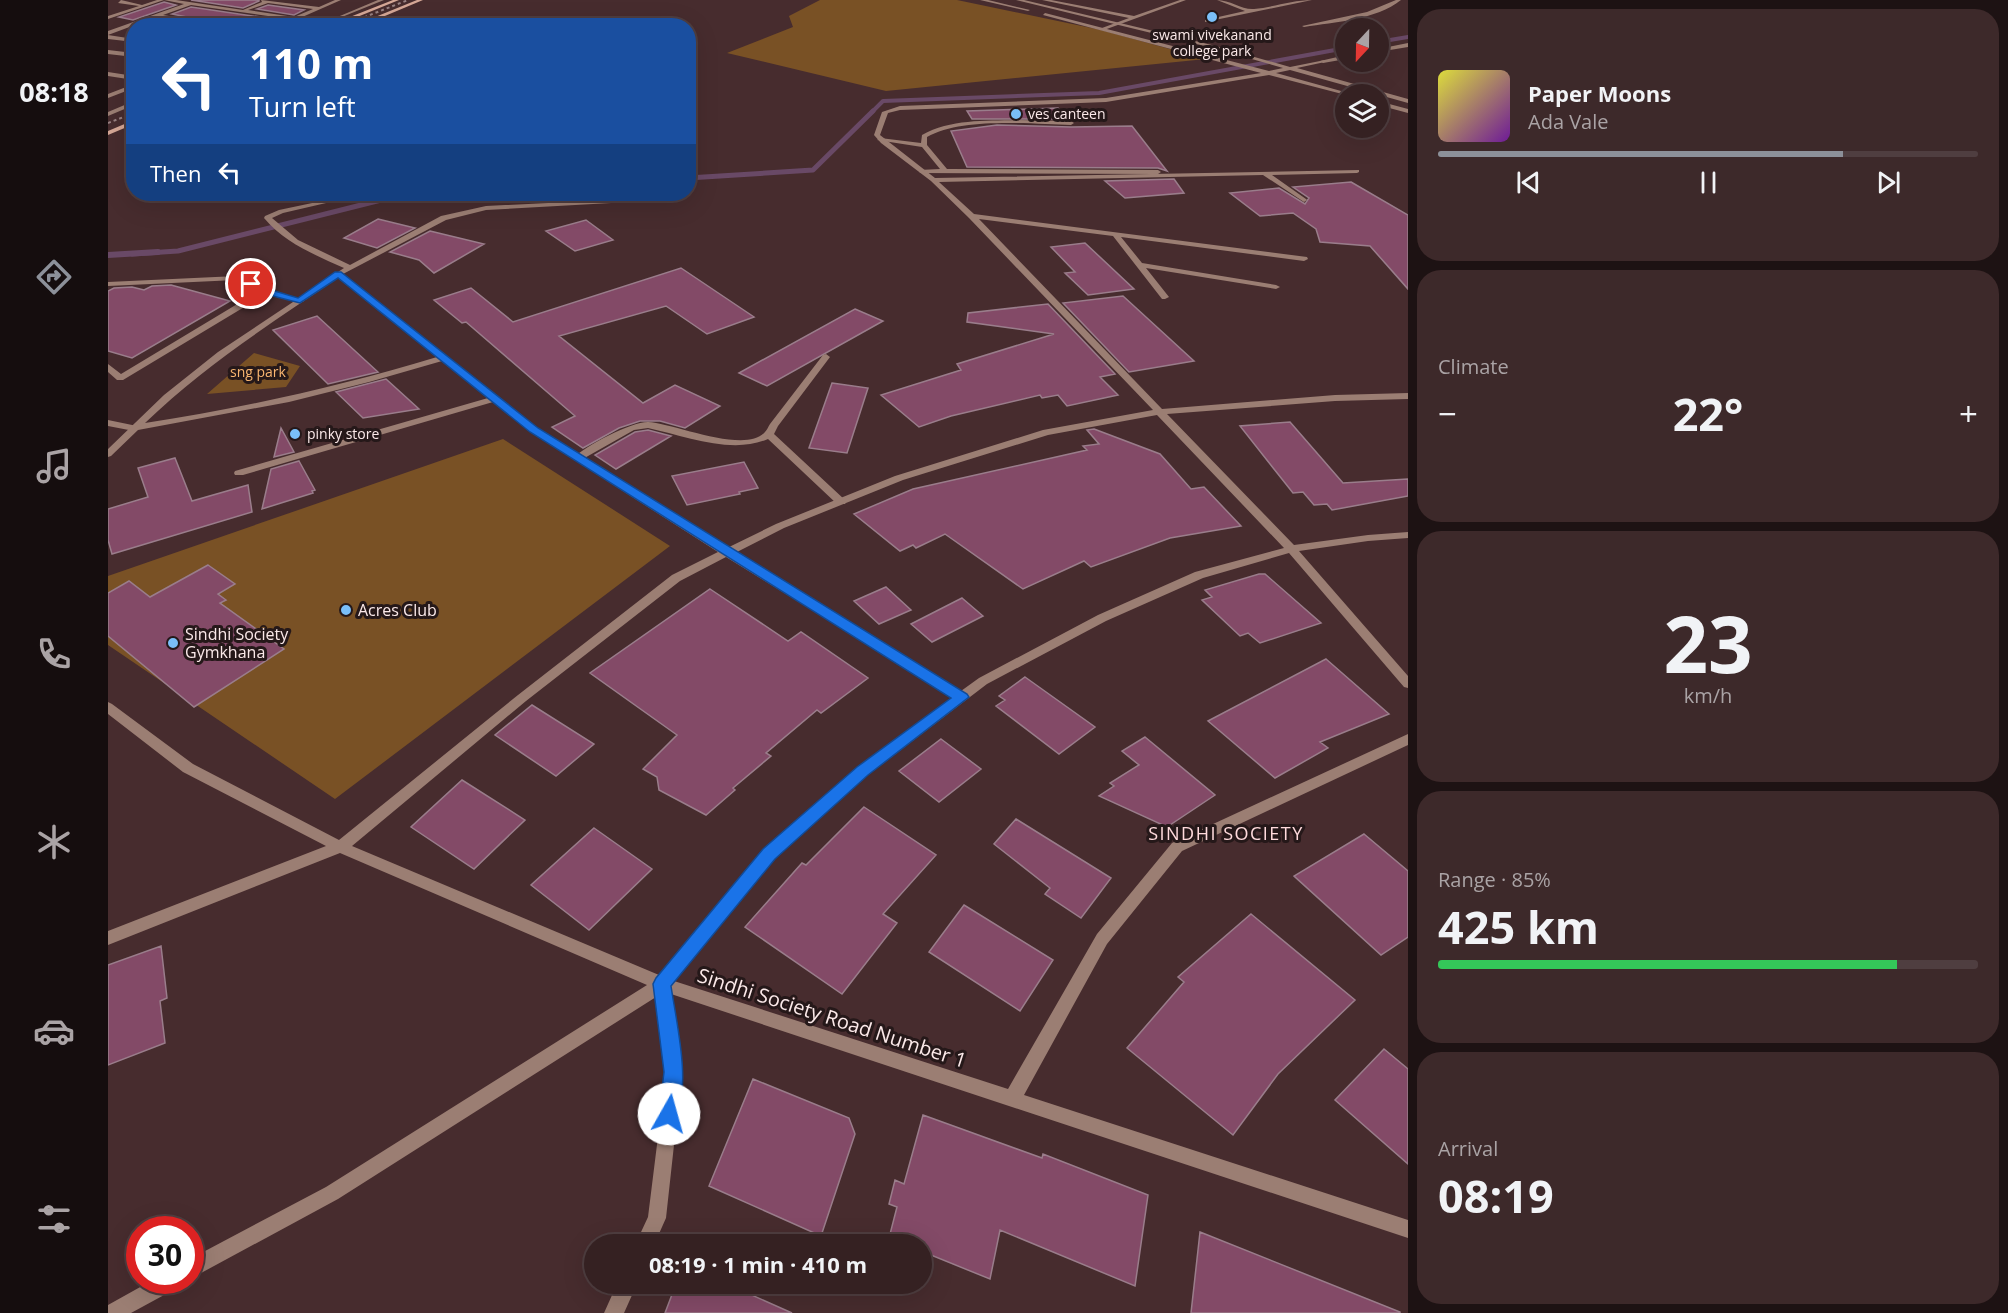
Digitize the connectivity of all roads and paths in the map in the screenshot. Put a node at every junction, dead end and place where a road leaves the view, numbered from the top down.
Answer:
1 (125, 0) edge
2 (164, 0) edge
3 (202, 0) edge
4 (259, 0) edge
5 (339, 0) edge
6 (397, 0) edge
7 (421, 0) edge
8 (982, 0) edge
9 (1018, 0) edge
10 (1044, 0) edge
11 (1183, 0) edge
12 (1219, 0) edge
13 (1310, 0) edge
14 (1399, 0) edge
15 (269, 1) edge
16 (362, 2) dead end
17 (382, 2) edge
18 (1164, 2) dead end
19 (1173, 3) junction
20 (1261, 3) dead end
21 (191, 4) junction
22 (371, 4) junction
23 (144, 6) junction
24 (1277, 6) junction
25 (319, 8) junction
26 (242, 11) junction
27 (1251, 11) junction
28 (108, 12) edge
29 (119, 14) junction
30 (158, 15) junction
31 (232, 15) dead end
32 (150, 18) edge
33 (178, 18) edge
34 (288, 18) edge
35 (297, 18) edge
36 (342, 18) edge
37 (347, 18) edge
38 (373, 18) edge
39 (1135, 18) junction
40 (108, 19) edge
41 (1207, 21) dead end
42 (1121, 23) junction
43 (126, 24) edge
44 (1304, 26) dead end
45 (126, 28) edge
46 (1104, 29) junction
47 (108, 35) edge
48 (126, 39) edge
49 (1408, 45) edge
50 (1389, 49) edge
51 (108, 52) edge
52 (126, 54) edge
53 (1335, 59) edge
54 (1293, 68) junction
55 (1268, 73) junction
56 (108, 74) edge
57 (126, 77) edge
58 (126, 89) edge
59 (1335, 91) edge
60 (110, 94) edge
61 (1408, 101) edge
62 (126, 106) edge
63 (1389, 106) edge
64 (122, 108) junction
65 (126, 109) edge
66 (1408, 111) edge
67 (108, 114) edge
68 (126, 116) edge
69 (117, 121) dead end
70 (1071, 123) dead end
71 (126, 125) edge
72 (108, 133) edge
73 (880, 140) junction
74 (924, 145) junction
75 (921, 171) junction
76 (945, 171) junction
77 (1158, 171) dead end
78 (1357, 171) dead end
79 (1265, 173) junction
80 (933, 180) junction
81 (1304, 200) dead end
82 (328, 201) edge
83 (611, 201) edge
84 (972, 216) junction
85 (1116, 236) junction
86 (1304, 258) dead end
87 (1139, 265) junction
88 (351, 267) junction
89 (338, 274) junction
90 (108, 284) edge
91 (1275, 287) dead end
92 (265, 291) junction
93 (1165, 297) dead end
94 (300, 301) junction
95 (826, 357) dead end
96 (442, 358) junction
97 (108, 367) edge
98 (1408, 396) edge
99 (494, 399) junction
100 (1159, 412) junction
101 (108, 423) edge
102 (134, 428) junction
103 (770, 435) junction
104 (108, 454) edge
105 (578, 458) junction
106 (239, 473) dead end
107 (841, 502) junction
108 (1408, 535) edge
109 (1291, 549) junction
110 (727, 553) junction
111 (1408, 684) edge
112 (962, 697) junction
113 (108, 707) edge
114 (1408, 739) edge
115 (340, 847) junction
116 (108, 938) edge
117 (662, 984) junction
118 (1012, 1100) junction
119 (1408, 1229) edge
120 (649, 1234) edge
121 (204, 1262) edge
122 (146, 1294) edge
123 (623, 1294) edge
124 (112, 1313) edge
125 (614, 1313) edge

1 - 23 street
2 - 21 street
2 - 23 street
3 - 21 street
4 - 15 street
5 - 25 street
6 - 17 main road
7 - 38 main road
8 - 46 street
9 - 42 street
10 - 39 street
11 - 19 street
12 - 27 street
13 - 24 street
14 - 44 street
15 - 25 street
15 - 26 street
16 - 22 street
17 - 22 street
17 - 37 main road
18 - 19 street
19 - 39 street
20 - 24 street
21 - 26 street
21 - 30 street
22 - 36 street
23 - 29 street
24 - 27 street
25 - 35 street
26 - 31 street
26 - 34 street
27 - 41 street
28 - 29 street
29 - 40 street
30 - 32 street
30 - 33 street
39 - 42 street
40 - 43 street
42 - 46 street
42 - 54 street
45 - 47 street
46 - 55 street
47 - 48 street
49 - 50 street
51 - 52 street
53 - 54 street
54 - 55 street
54 - 61 street
55 - 59 street
55 - 73 street
56 - 57 street
58 - 60 street
62 - 64 street
63 - 66 street
64 - 65 street
64 - 67 street
68 - 69 main road
70 - 74 street
71 - 72 main road
73 - 74 street
73 - 75 street
74 - 76 street
75 - 76 street
75 - 80 street
76 - 77 street
78 - 79 street
79 - 80 street
79 - 81 street
80 - 84 street
82 - 88 street
83 - 88 street
84 - 85 street
84 - 100 street
85 - 86 street
85 - 87 street
87 - 91 street
87 - 93 street
88 - 89 street
89 - 94 street
89 - 96 street
90 - 92 street
92 - 94 street
92 - 97 street
94 - 102 street
95 - 103 street
96 - 99 street
96 - 102 street
98 - 100 street
99 - 105 street
99 - 106 street
100 - 107 street
100 - 109 street
101 - 102 street
102 - 104 street
103 - 105 street
103 - 107 street
105 - 110 street
107 - 110 street
108 - 109 street
109 - 111 street
109 - 112 street
110 - 112 street
110 - 115 street
112 - 117 street
113 - 115 street, Sindhi Society Road Number 1
114 - 118 street
115 - 116 street
115 - 117 street, Sindhi Society Road Number 1
117 - 118 street, Sindhi Society Road Number 1
117 - 120 street
117 - 121 street
118 - 119 street, Sindhi Society Road Number 1
122 - 124 street
123 - 125 street

